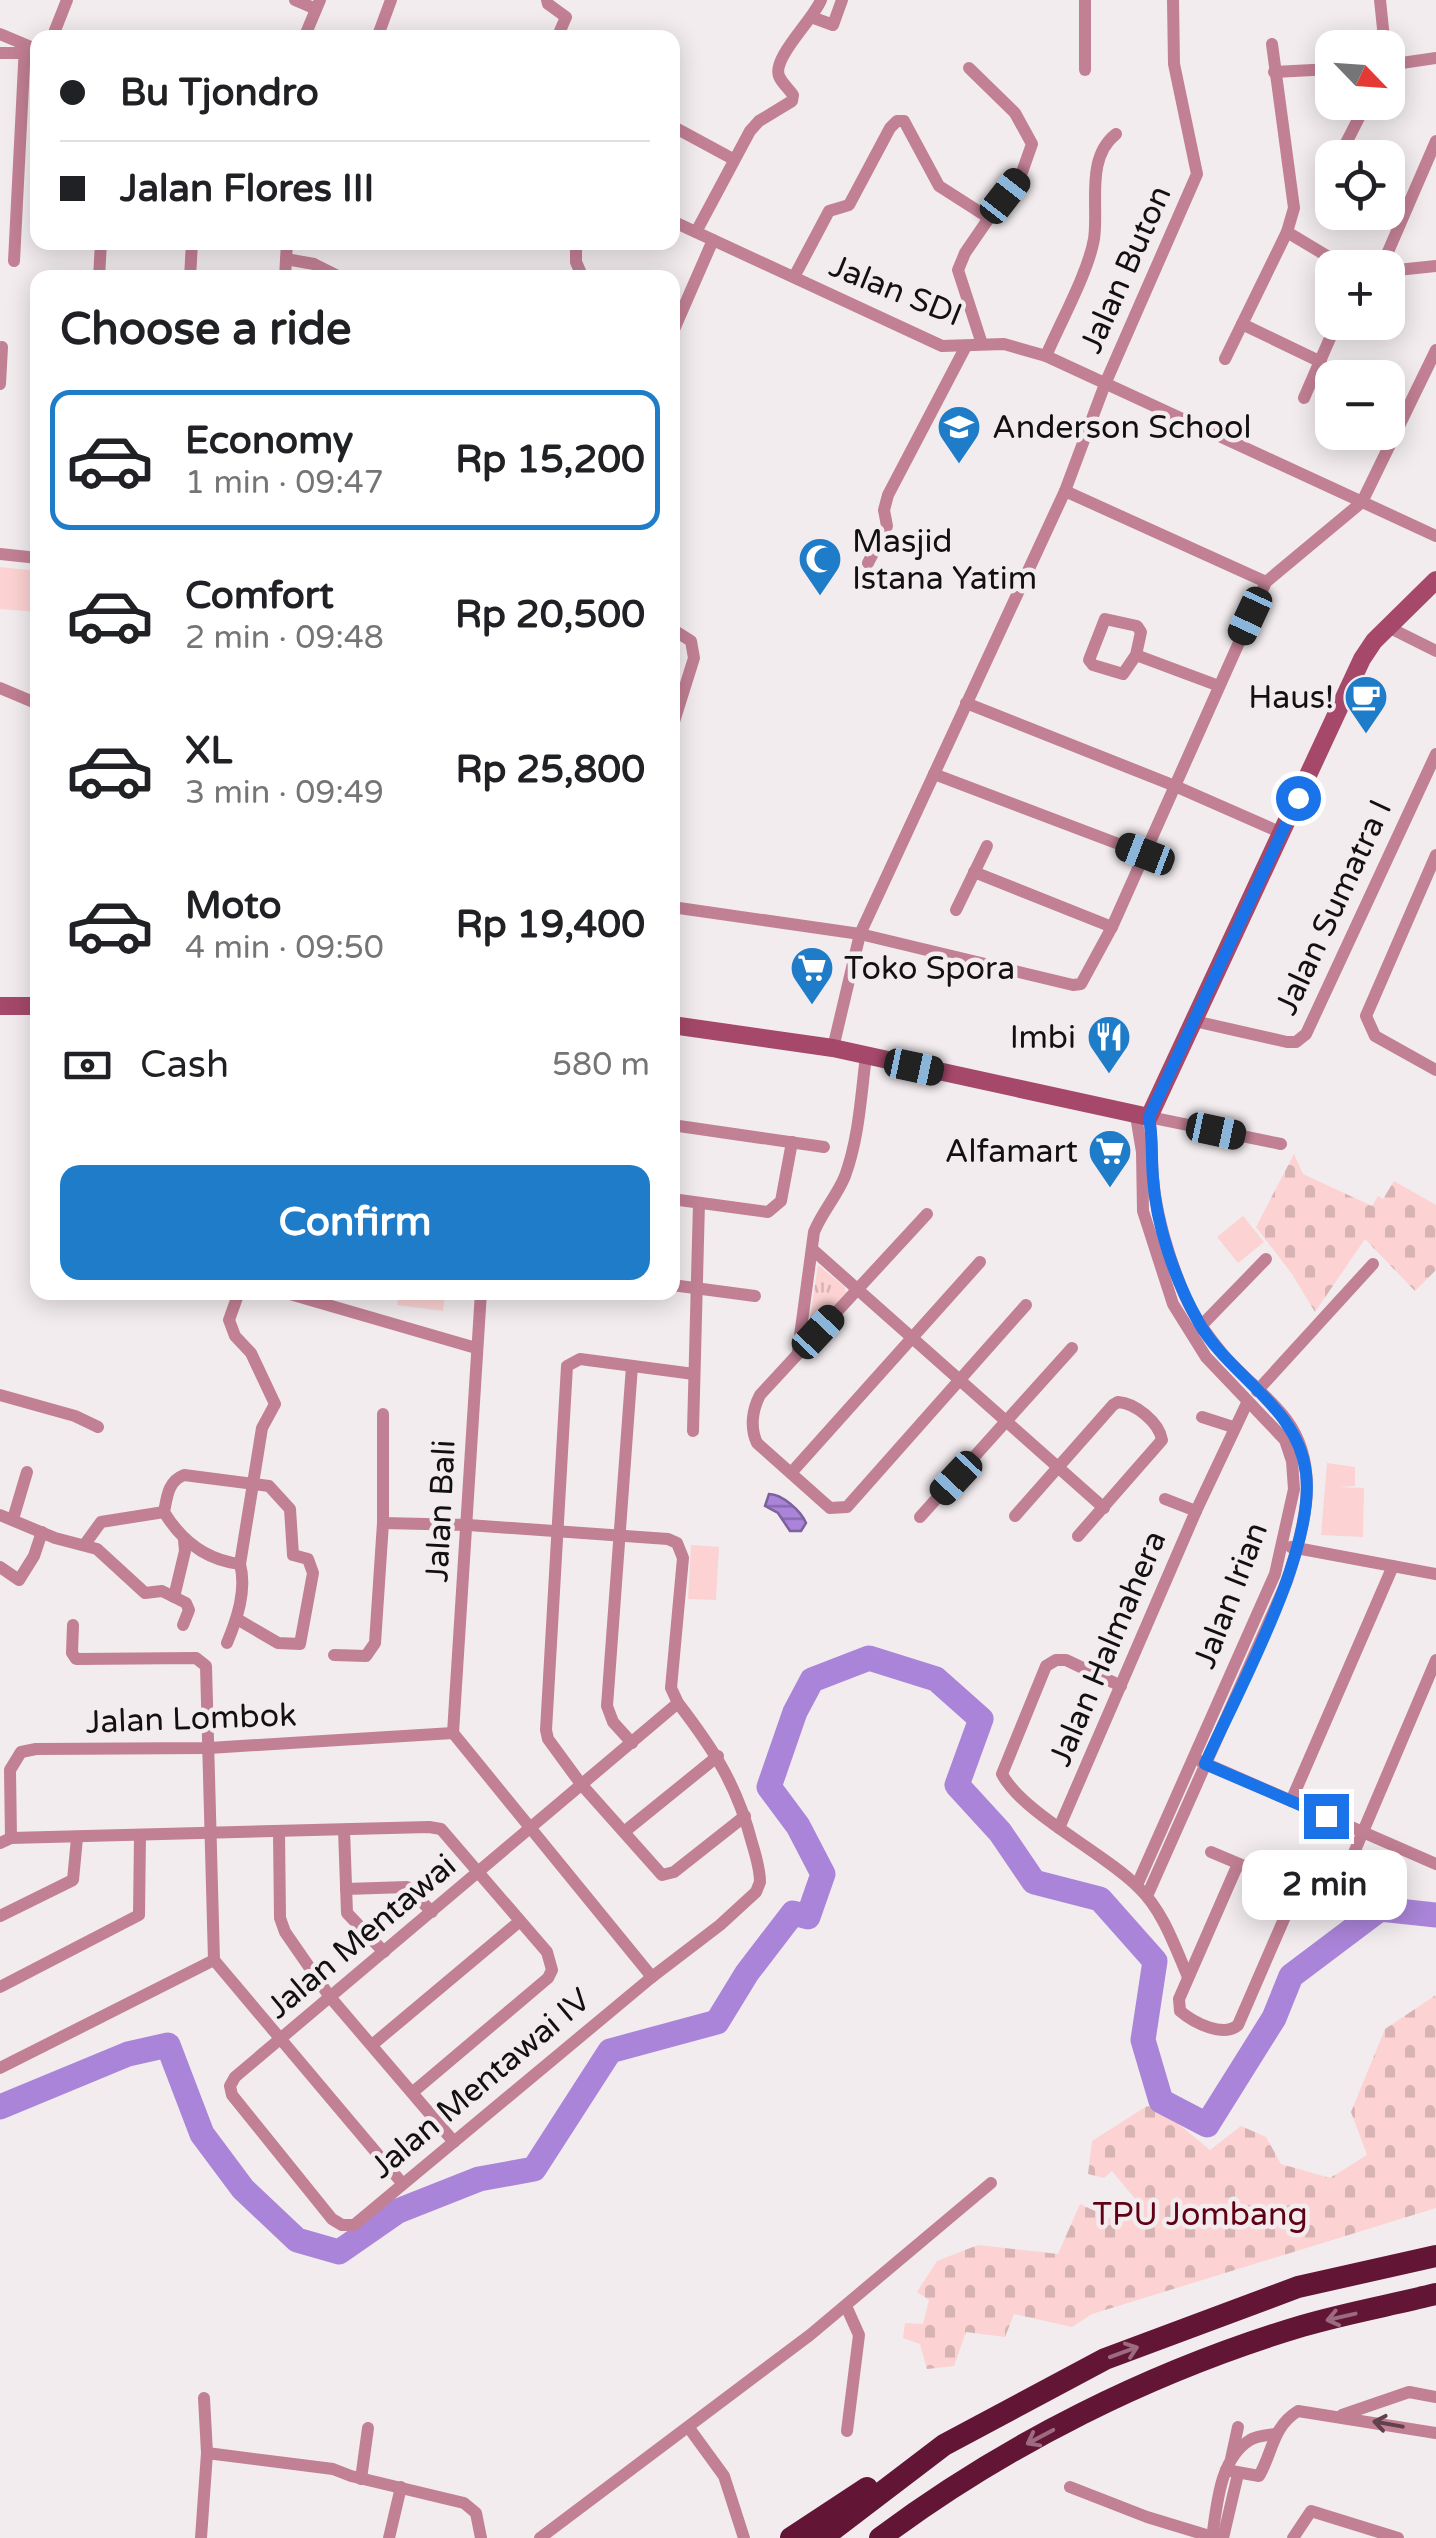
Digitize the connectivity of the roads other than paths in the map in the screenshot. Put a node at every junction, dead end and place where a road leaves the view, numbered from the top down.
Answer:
1 (68, 0) edge
2 (295, 0) edge
3 (391, 0) edge
4 (547, 0) edge
5 (821, 0) edge
6 (842, 0) edge
7 (1098, 0) edge
8 (1172, 0) edge
9 (1380, 0) edge
10 (1085, 1) edge
11 (318, 5) edge
12 (814, 18) junction
13 (55, 30) edge
14 (307, 30) edge
15 (380, 30) edge
16 (560, 30) edge
17 (1383, 30) edge
18 (0, 34) edge
19 (1272, 44) dead end
20 (29, 50) edge
21 (0, 53) edge
22 (1436, 58) edge
23 (1405, 63) edge
24 (970, 68) dead end
25 (1085, 70) dead end
26 (1315, 70) edge
27 (1274, 72) junction
28 (680, 130) edge
29 (1116, 134) dead end
30 (1436, 141) edge
31 (733, 159) junction
32 (989, 218) junction
33 (680, 225) edge
34 (696, 232) junction
35 (1287, 232) junction
36 (713, 240) junction
37 (287, 250) edge
38 (1317, 250) edge
39 (1392, 250) edge
40 (286, 259) junction
41 (14, 261) dead end
42 (1436, 266) edge
43 (1405, 268) edge
44 (285, 270) edge
45 (326, 270) edge
46 (794, 278) junction
47 (680, 316) edge
48 (1242, 324) junction
49 (982, 344) junction
50 (2, 347) edge
51 (965, 348) junction
52 (1436, 350) edge
53 (1046, 356) junction
54 (1225, 360) dead end
55 (1318, 360) edge
56 (1315, 376) edge
57 (0, 384) edge
58 (1105, 384) junction
59 (1304, 398) dead end
60 (1064, 491) junction
61 (1362, 502) junction
62 (1436, 536) edge
63 (0, 554) edge
64 (30, 557) edge
65 (868, 563) dead end
66 (1436, 580) edge
67 (1266, 582) junction
68 (1388, 627) junction
69 (680, 634) edge
70 (1436, 651) edge
71 (1136, 655) junction
72 (1219, 686) junction
73 (0, 688) edge
74 (30, 701) edge
75 (680, 703) edge
76 (966, 703) junction
77 (1436, 754) edge
78 (934, 774) junction
79 (1175, 786) junction
80 (1282, 833) junction
81 (986, 846) dead end
82 (1145, 854) junction
83 (1436, 855) edge
84 (974, 872) junction
85 (680, 908) edge
86 (956, 910) dead end
87 (1112, 927) junction
88 (860, 934) junction
89 (0, 1006) edge
90 (30, 1006) edge
91 (1194, 1021) junction
92 (680, 1026) edge
93 (833, 1048) junction
94 (866, 1056) junction
95 (1436, 1070) edge
96 (1143, 1117) junction
97 (680, 1126) edge
98 (792, 1142) junction
99 (1282, 1144) dead end
100 (824, 1146) dead end
101 (680, 1200) edge
102 (699, 1202) junction
103 (927, 1214) dead end
104 (812, 1249) junction
105 (1266, 1259) dead end
106 (980, 1262) dead end
107 (1373, 1264) dead end
108 (680, 1286) edge
109 (694, 1288) junction
110 (857, 1288) junction
111 (754, 1296) dead end
112 (235, 1300) edge
113 (311, 1300) edge
114 (479, 1300) edge
115 (1026, 1304) dead end
116 (1196, 1331) junction
117 (912, 1338) junction
118 (476, 1348) junction
119 (1072, 1348) dead end
120 (798, 1354) junction
121 (632, 1366) junction
122 (694, 1374) junction
123 (960, 1379) junction
124 (1257, 1391) junction
125 (0, 1395) edge
126 (1248, 1403) junction
127 (383, 1414) dead end
128 (1202, 1418) dead end
129 (1007, 1422) junction
130 (98, 1427) dead end
131 (1233, 1428) junction
132 (693, 1431) dead end
133 (1290, 1436) junction
134 (1057, 1466) junction
135 (27, 1472) dead end
136 (791, 1473) junction
137 (251, 1484) junction
138 (1165, 1499) dead end
139 (1104, 1508) junction
140 (1196, 1511) junction
141 (164, 1512) junction
142 (1014, 1516) dead end
143 (6, 1517) edge
144 (920, 1517) dead end
145 (383, 1523) junction
146 (468, 1525) junction
147 (556, 1530) junction
148 (42, 1532) junction
149 (619, 1535) junction
150 (1078, 1536) dead end
151 (184, 1540) junction
152 (85, 1544) junction
153 (1290, 1546) junction
154 (240, 1564) junction
155 (1393, 1566) junction
156 (0, 1567) edge
157 (1436, 1574) edge
158 (174, 1598) junction
159 (236, 1619) junction
160 (183, 1625) dead end
161 (73, 1626) dead end
162 (227, 1642) dead end
163 (334, 1655) dead end
164 (1436, 1660) edge
165 (1121, 1686) junction
166 (678, 1703) junction
167 (453, 1734) junction
168 (632, 1743) junction
169 (208, 1748) junction
170 (718, 1756) junction
171 (1199, 1761) junction
172 (581, 1784) junction
173 (1291, 1801) junction
174 (745, 1816) junction
175 (1059, 1828) junction
176 (344, 1830) junction
177 (530, 1830) junction
178 (279, 1832) junction
179 (624, 1832) junction
180 (1360, 1832) junction
181 (210, 1833) junction
182 (1167, 1833) junction
183 (140, 1835) junction
184 (77, 1838) junction
185 (6, 1840) edge
186 (1212, 1852) dead end
187 (1238, 1864) junction
188 (1436, 1864) edge
189 (480, 1872) junction
190 (1137, 1885) junction
191 (346, 1889) junction
192 (1297, 1889) junction
193 (1147, 1896) junction
194 (432, 1912) junction
195 (0, 1916) edge
196 (520, 1921) junction
197 (384, 1952) junction
198 (214, 1960) junction
199 (1188, 1976) junction
200 (652, 1977) junction
201 (0, 1987) edge
202 (330, 1996) junction
203 (282, 2038) junction
204 (372, 2045) junction
205 (1, 2066) edge
206 (413, 2092) junction
207 (454, 2142) junction
208 (402, 2183) junction
209 (991, 2183) dead end
210 (342, 2225) joint
211 (1436, 2256) edge
212 (1436, 2294) edge
213 (846, 2306) junction
214 (1436, 2397) edge
215 (204, 2398) dead end
216 (1340, 2416) junction
217 (1238, 2427) dead end
218 (368, 2428) dead end
219 (688, 2428) junction
220 (847, 2431) dead end
221 (1436, 2433) edge
222 (1275, 2434) junction
223 (944, 2445) junction
224 (207, 2453) junction
225 (1232, 2468) junction
226 (361, 2479) junction
227 (401, 2487) junction
228 (1070, 2487) dead end
229 (883, 2536) edge
230 (201, 2538) edge
231 (389, 2538) edge
232 (481, 2538) edge
233 (540, 2538) edge
234 (744, 2538) edge
235 (792, 2538) edge
236 (822, 2538) edge
237 (1213, 2538) edge
238 (1224, 2538) edge
239 (1292, 2538) edge
240 (1398, 2538) edge

1 - 13 street
2 - 11 street
3 - 15 street
4 - 16 street
5 - 12 street
6 - 12 street
7 - 10 street
8 - 58 street, Jalan Buton
9 - 17 street
10 - 25 street
11 - 14 street
12 - 31 street
18 - 20 street
19 - 27 street
20 - 21 street
20 - 41 street
22 - 23 street
24 - 32 street
26 - 27 street
27 - 35 street
28 - 31 street
29 - 53 street
30 - 39 street
31 - 34 street
32 - 46 street
32 - 49 street
33 - 34 street, Jalan SDI
34 - 36 street, Jalan SDI
35 - 38 street
35 - 48 street
36 - 46 street, Jalan SDI
36 - 47 street
37 - 40 street
40 - 44 street
40 - 45 street
42 - 43 street
46 - 51 street, Jalan SDI
48 - 54 street
48 - 55 street
49 - 51 street, Jalan SDI
49 - 53 street, Jalan SDI
50 - 57 street
51 - 65 street
52 - 61 street
53 - 58 street, Jalan SDI
56 - 59 street
58 - 60 street, Jalan Buton
58 - 61 street, Jalan SDI
60 - 67 street
60 - 76 street, Jalan Buton
61 - 62 street, Jalan SDI
61 - 67 street
63 - 64 street
66 - 68 street
67 - 72 street
68 - 70 street
68 - 80 street
69 - 75 street
71 - 71 street
71 - 72 street
72 - 79 street
73 - 74 street
76 - 78 street, Jalan Buton
76 - 79 street
77 - 91 street, Jalan Sumatra I
78 - 82 street
78 - 88 street, Jalan Buton
79 - 80 street
79 - 82 street
80 - 91 street
81 - 84 street
82 - 87 street
83 - 95 street
84 - 86 street
84 - 87 street
85 - 88 street
87 - 88 street
88 - 93 street, Jalan Buton
89 - 90 street
91 - 96 street
92 - 93 street
93 - 94 street
94 - 96 street
94 - 104 street
96 - 99 street
96 - 116 street, Jalan Irian
97 - 98 street
98 - 100 street
98 - 102 street
101 - 102 street
102 - 109 street
103 - 110 street
104 - 110 street
104 - 120 street
105 - 116 street
106 - 117 street
107 - 124 street
108 - 109 street
109 - 111 street
109 - 122 street
110 - 117 street
110 - 120 street
112 - 137 street
113 - 118 street
114 - 118 street, Jalan Bali
115 - 123 street
116 - 124 street, Jalan Irian
116 - 126 street, Jalan Irian
117 - 123 street
117 - 136 street
118 - 146 street, Jalan Bali
119 - 129 street
120 - 136 street
121 - 122 street
121 - 147 street
121 - 149 street
122 - 132 street
123 - 129 street
123 - 136 street
124 - 133 street, Jalan Irian
125 - 130 street
126 - 131 street, Jalan Halmahera
126 - 133 street, Jalan Irian
127 - 145 street
128 - 131 street
129 - 134 street
129 - 144 street
131 - 140 street, Jalan Halmahera
133 - 153 street, Jalan Irian
134 - 139 street
134 - 139 street
134 - 142 street
135 - 143 street
137 - 141 street
137 - 154 street
137 - 159 street
138 - 140 street
139 - 150 street
140 - 165 street, Jalan Halmahera
141 - 151 street
141 - 152 street
143 - 148 street
145 - 146 street
145 - 163 street
146 - 147 street
146 - 167 street, Jalan Bali
147 - 149 street
147 - 172 street
148 - 152 street
148 - 156 street
149 - 166 street
149 - 168 street
151 - 154 street
151 - 158 street
152 - 158 street
153 - 155 street
153 - 171 street, Jalan Irian
154 - 159 street
155 - 157 street
155 - 173 street
158 - 160 street
159 - 162 street
161 - 169 street
164 - 180 street
165 - 175 street, Jalan Halmahera
165 - 175 street
166 - 168 street, Jalan Mentawai
166 - 170 street
167 - 169 street, Jalan Lombok
167 - 177 street
168 - 172 street, Jalan Mentawai
169 - 181 street
169 - 185 street, Jalan Lombok
170 - 174 street
170 - 179 street
171 - 173 street
171 - 182 street, Jalan Irian
172 - 177 street, Jalan Mentawai
172 - 179 street
173 - 180 street
174 - 179 street
174 - 200 street, Jalan Mentawai IV
175 - 190 street
176 - 178 street
176 - 189 street
176 - 191 street
177 - 189 street, Jalan Mentawai
177 - 200 street
178 - 181 street
178 - 202 street
180 - 188 street
180 - 192 street
181 - 183 street
181 - 198 street
182 - 190 street, Jalan Irian
182 - 193 street, Jalan Irian
183 - 184 street
183 - 201 street
184 - 185 street
184 - 195 street
186 - 187 street
187 - 192 street
187 - 199 street
189 - 194 street, Jalan Mentawai
189 - 196 street
190 - 193 street
191 - 194 street
191 - 197 street
192 - 199 street
193 - 199 street
194 - 197 street, Jalan Mentawai
196 - 204 street
196 - 206 street
197 - 202 street, Jalan Mentawai
198 - 203 street
198 - 205 street
200 - 207 street, Jalan Mentawai IV
202 - 203 street, Jalan Mentawai
202 - 204 street
203 - 208 street
203 - 210 street, Jalan Mentawai
204 - 206 street
206 - 207 street
207 - 208 street, Jalan Mentawai IV
208 - 210 street, Jalan Mentawai IV
209 - 213 street
223 -> 211 highway
212 -> 229 highway
213 - 219 street
213 - 220 street
214 - 216 street
215 - 224 street
221 -> 216 street
216 - 222 street
217 - 225 street
218 - 226 street
219 - 233 street
219 - 234 street
222 - 225 street
222 - 225 street
223 - 235 highway
223 - 236 highway
224 - 226 street
224 - 230 street
225 - 237 street
225 - 238 street
226 - 227 street
227 - 231 street
227 - 232 street
228 - 237 street
239 - 240 street

